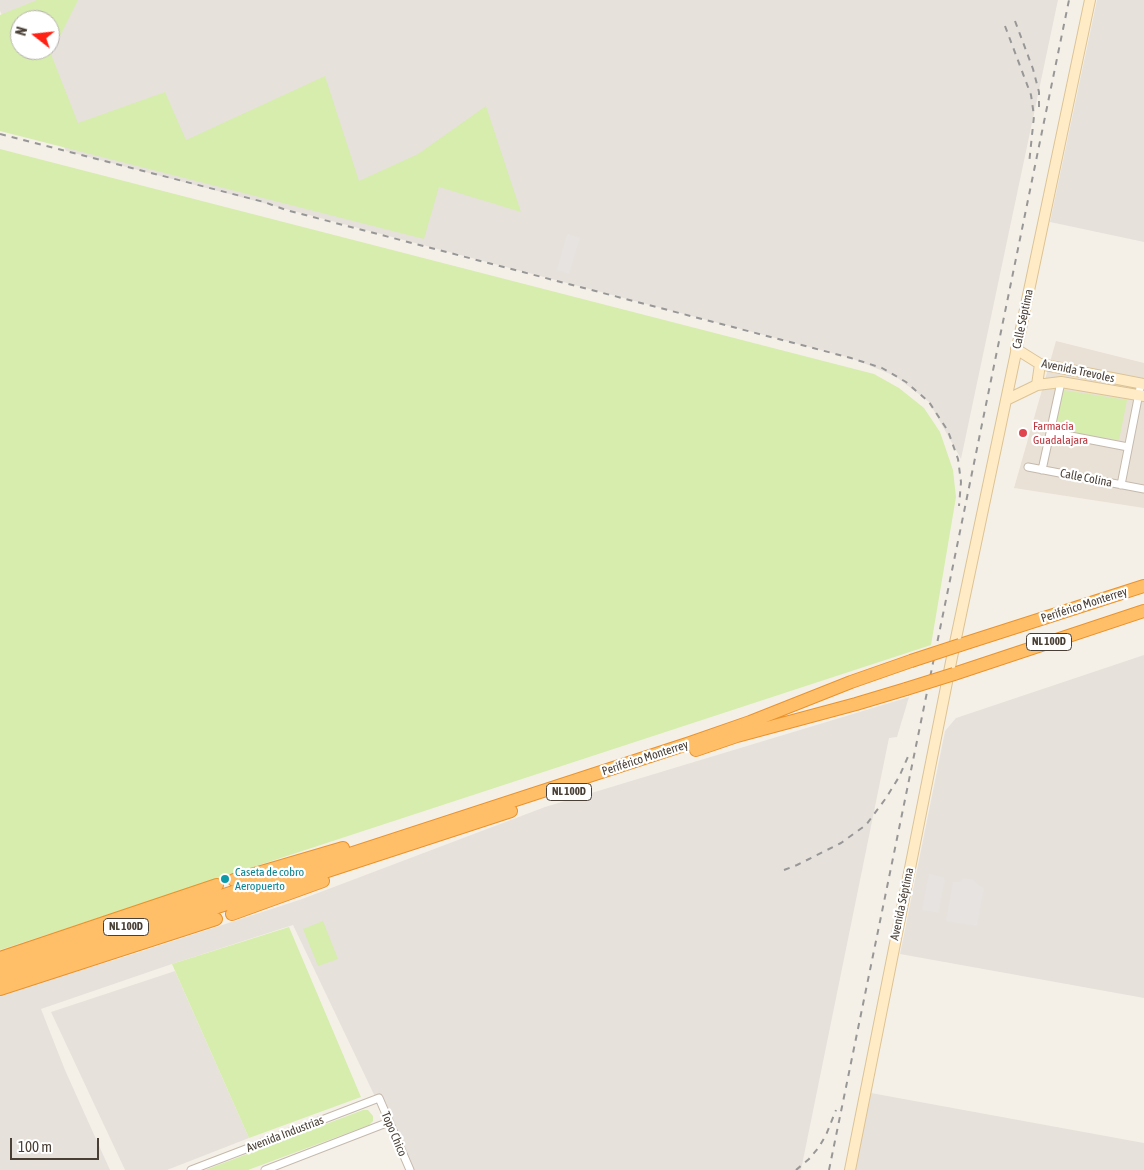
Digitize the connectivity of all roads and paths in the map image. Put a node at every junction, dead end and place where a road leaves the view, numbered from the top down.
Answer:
1 (1090, 0) edge
2 (1016, 349) junction
3 (1040, 364) junction
4 (1061, 382) junction
5 (1143, 384) edge
6 (1037, 385) junction
7 (1141, 396) edge
8 (1006, 400) junction
9 (1050, 432) junction
10 (1128, 447) junction
11 (1028, 467) dead end
12 (1042, 470) junction
13 (1121, 485) junction
14 (1144, 489) edge
15 (1144, 586) edge
16 (1144, 611) edge
17 (958, 642) junction
18 (411, 839) junction
19 (234, 880) dead end
20 (217, 885) dead end
21 (232, 914) dead end
22 (216, 919) dead end
23 (0, 958) edge
24 (0, 968) edge
25 (0, 978) edge
26 (0, 988) edge
27 (379, 1098) joint
28 (389, 1122) junction
29 (191, 1170) edge
30 (264, 1170) edge
31 (410, 1170) edge
32 (850, 1170) edge

1 - 2 street, Calle Séptima
2 - 3 street, Avenida Trevoles
2 - 8 street, Calle Séptima
3 - 5 street, Avenida Trevoles
3 - 6 street
4 - 6 street, Avenida Trevoles
4 - 7 street, Avenida Trevoles
4 - 9 street
5 - 7 street
6 - 8 street, Avenida Trevoles
7 - 10 street
8 - 17 street, Calle Séptima
9 - 10 street
9 - 12 street
10 - 13 street
11 - 12 street, Calle Colina
12 - 13 street, Calle Colina
13 - 14 street, Calle Colina
15 - 17 highway, Periférico Monterrey / NL 100D
16 - 18 highway, Periférico Monterrey / NL 100D, bridge
17 - 18 highway, Periférico Monterrey / NL 100D, bridge
17 - 32 street, Avenida Séptima
18 - 19 highway
18 - 21 highway
18 - 24 highway, Periférico Monterrey / NL 100D
18 - 25 highway, Periférico Monterrey / NL 100D
20 - 23 highway
22 - 26 highway
27 - 28 street, Topo Chico
27 - 29 street, Avenida Industrias
28 - 30 street
28 - 31 street, Topo Chico

